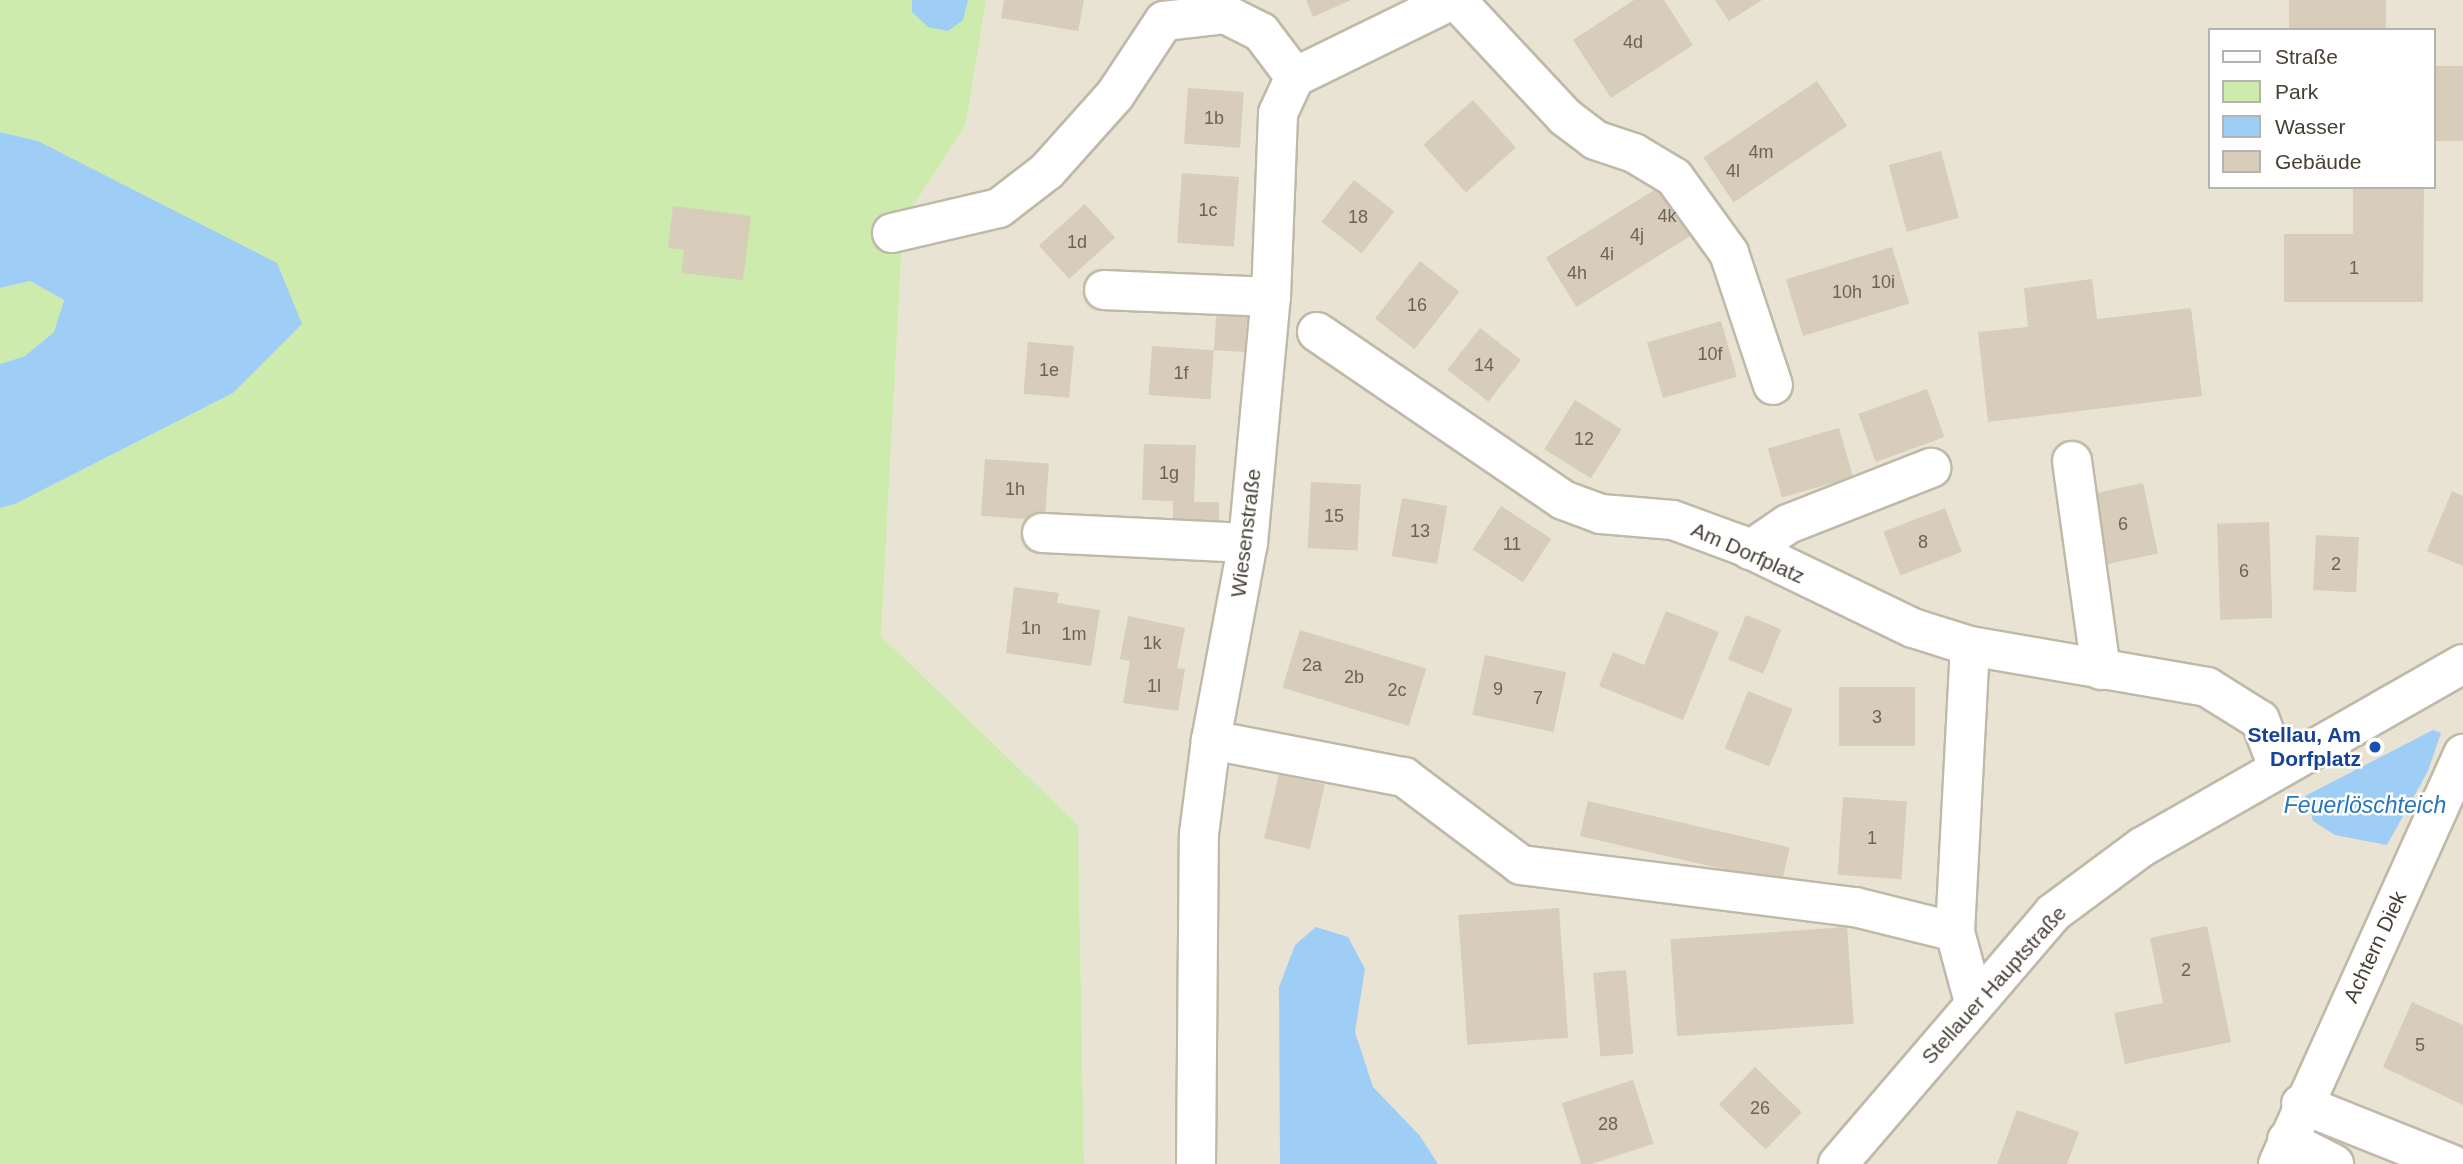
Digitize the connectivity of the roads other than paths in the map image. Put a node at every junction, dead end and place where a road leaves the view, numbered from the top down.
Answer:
1 (1454, 0) edge
2 (1295, 77) junction
3 (892, 233) dead end
4 (1104, 290) dead end
5 (1271, 297) junction
6 (1317, 332) dead end
7 (1773, 385) dead end
8 (2071, 461) dead end
9 (1931, 468) dead end
10 (1042, 533) dead end
11 (1248, 543) junction
12 (1750, 550) junction
13 (1970, 646) junction
14 (2463, 664) edge
15 (2101, 670) junction
16 (1211, 740) junction
17 (2463, 754) edge
18 (2278, 767) junction
19 (2449, 819) edge
20 (1955, 932) junction
21 (1974, 1002) junction
22 (2301, 1104) junction
23 (2282, 1152) edge
24 (1196, 1164) edge
25 (1838, 1164) edge
26 (2334, 1164) edge
27 (2451, 1164) edge

1 - 2 street
1 - 7 street
2 - 3 street
2 - 5 street, Wiesenstraße
4 - 5 street
5 - 11 street, Wiesenstraße
6 - 12 street, Am Dorfplatz
8 - 15 street
9 - 12 street
10 - 11 street
11 - 16 street, Wiesenstraße
12 - 13 street, Am Dorfplatz
13 - 15 street, Am Dorfplatz
13 - 20 street
14 - 18 street, Stellauer Hauptstraße
15 - 18 street, Am Dorfplatz
16 - 20 street
16 - 24 street, Wiesenstraße
17 - 19 street, Achtern Diek
18 - 21 street, Stellauer Hauptstraße
19 - 22 street, Achtern Diek
20 - 21 street
21 - 25 street, Stellauer Hauptstraße
22 - 23 street, Achtern Diek
22 - 27 street
23 - 26 street, Achtern Diek

